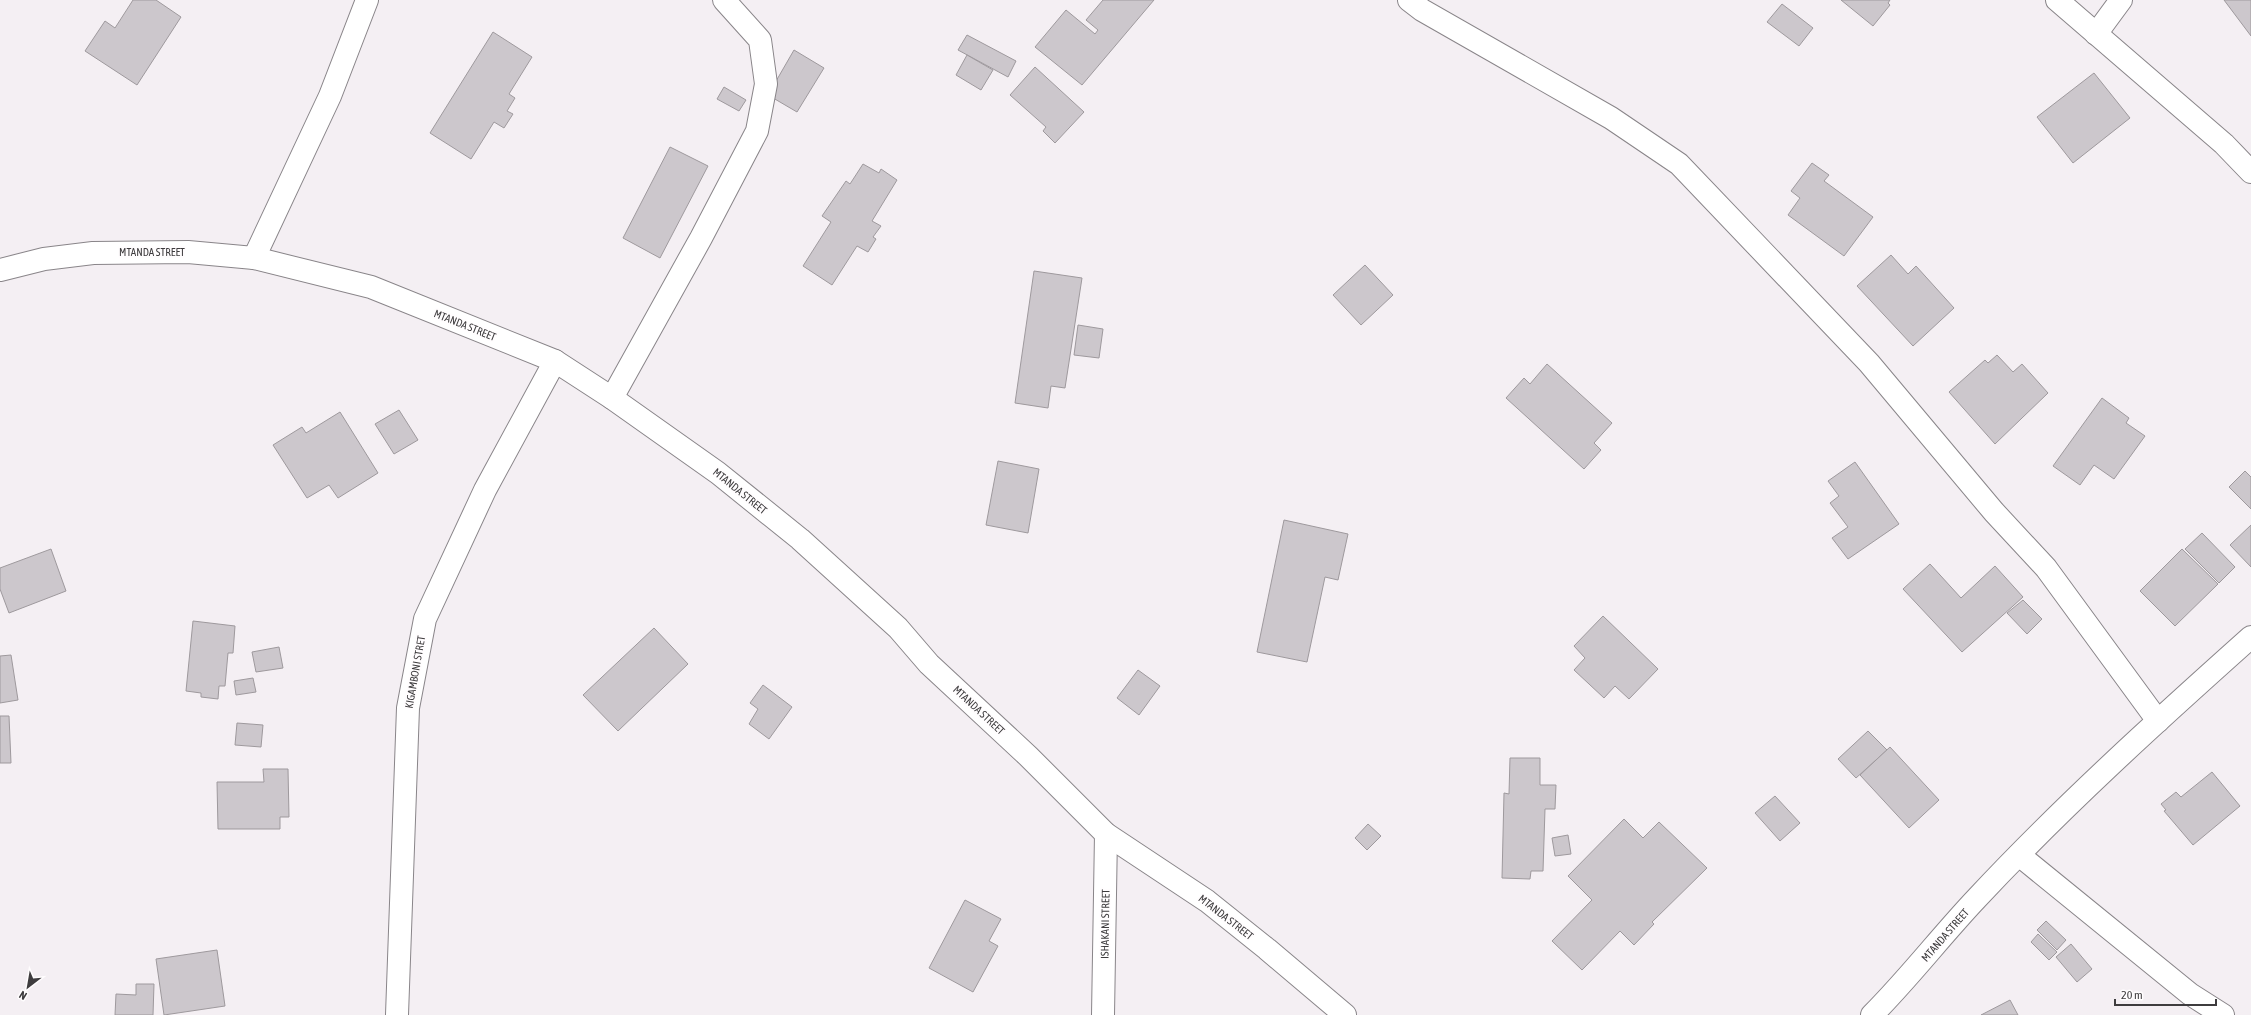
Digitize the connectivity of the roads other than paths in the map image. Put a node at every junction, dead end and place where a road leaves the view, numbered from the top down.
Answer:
1 (367, 0) edge
2 (724, 0) edge
3 (1409, 0) edge
4 (2057, 0) edge
5 (2122, 0) edge
6 (2096, 34) junction
7 (2251, 172) edge
8 (254, 258) junction
9 (0, 270) edge
10 (555, 361) junction
11 (612, 398) junction
12 (2251, 637) edge
13 (2158, 721) junction
14 (1106, 834) junction
15 (2019, 855) junction
16 (398, 1015) edge
17 (1103, 1015) edge
18 (1345, 1015) edge
19 (1872, 1015) edge
20 (2223, 1015) edge

1 - 8 street
2 - 11 street
3 - 13 street
4 - 6 street
5 - 6 street
6 - 7 street
8 - 9 street, MTANDA STREET
8 - 10 street, MTANDA STREET
10 - 11 street, MTANDA STREET
10 - 16 street, KIGAMBONI STRET
11 - 14 street, MTANDA STREET
12 - 13 street, MTANDA STREET
13 - 15 street, MTANDA STREET
14 - 17 street, ISHAKANI STREET
14 - 18 street, MTANDA STREET
15 - 19 street, MTANDA STREET
15 - 20 street

